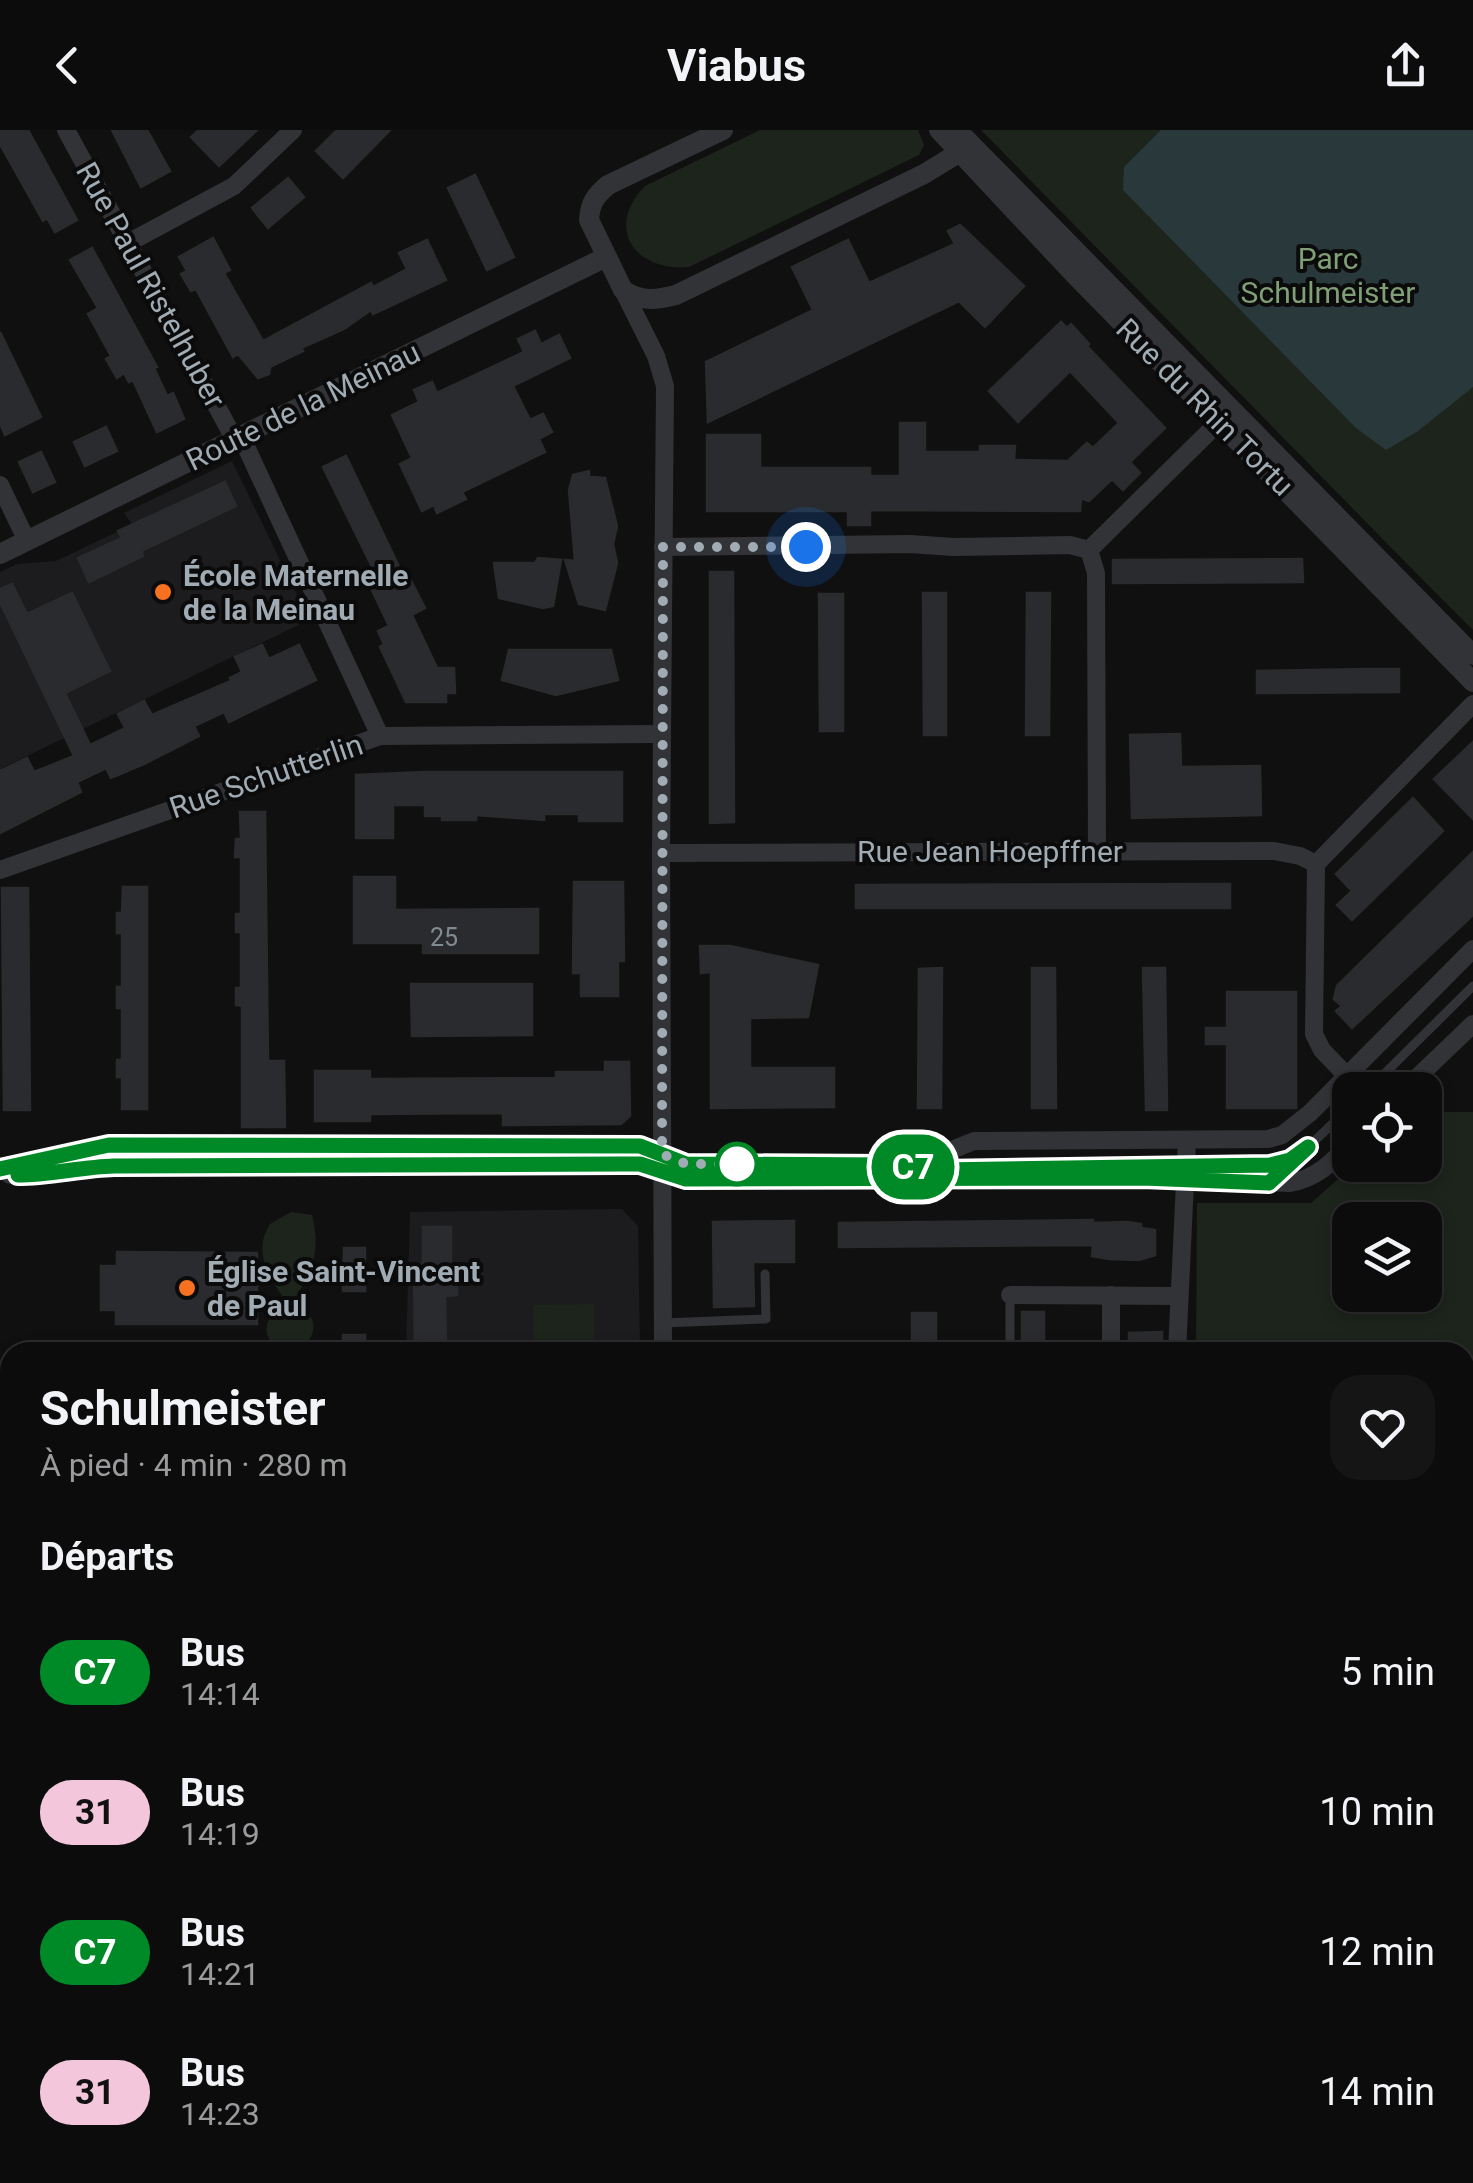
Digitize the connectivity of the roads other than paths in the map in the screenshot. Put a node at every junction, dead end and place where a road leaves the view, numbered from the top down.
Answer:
1 (66, 130) edge
2 (293, 130) edge
3 (722, 130) edge
4 (939, 130) edge
5 (963, 142) edge
6 (128, 243) junction
7 (606, 256) junction
8 (624, 290) junction
9 (1224, 416) junction
10 (238, 439) junction
11 (0, 486) edge
12 (27, 541) junction
13 (663, 547) junction
14 (1089, 550) junction
15 (0, 554) edge
16 (1473, 655) edge
17 (1473, 682) edge
18 (1473, 704) edge
19 (662, 734) junction
20 (380, 736) junction
21 (1097, 851) junction
22 (661, 853) junction
23 (1316, 864) junction
24 (0, 870) edge
25 (1473, 949) edge
26 (1473, 986) edge
27 (1473, 1024) edge
28 (1343, 1072) edge
29 (1349, 1072) edge
30 (1386, 1072) edge
31 (1423, 1072) edge
32 (1332, 1090) edge
33 (1332, 1125) edge
34 (1187, 1140) junction
35 (1308, 1147) junction
36 (1332, 1162) edge
37 (662, 1163) junction
38 (917, 1168) junction
39 (0, 1172) edge
40 (1184, 1173) junction
41 (1269, 1183) junction
42 (765, 1274) dead end
43 (1112, 1294) junction
44 (1010, 1296) joint
45 (1178, 1296) junction
46 (663, 1322) junction
47 (663, 1342) edge
48 (1010, 1342) edge
49 (1111, 1342) edge
50 (1177, 1342) edge

1 - 6 street, Rue Paul Ristelhuber
2 - 6 street
3 - 7 street
4 - 5 street, Rue du Rhin Tortu
5 - 8 street
5 - 9 street, Rue du Rhin Tortu
6 - 10 street, Rue Paul Ristelhuber
7 - 8 street
7 - 10 street, Route de la Meinau
8 - 13 street
9 - 14 street
9 - 16 street, Rue du Rhin Tortu
9 - 17 street, Rue du Rhin Tortu
10 - 12 street, Route de la Meinau
10 - 20 street, Rue Paul Ristelhuber
11 - 12 street
12 - 15 street, Route de la Meinau
13 - 14 street
13 - 19 street
14 - 21 street
18 - 23 street
19 - 20 street, Rue Schutterlin
19 - 22 street
20 - 24 street, Rue Schutterlin
21 - 22 street, Rue Jean Hoepffner
21 - 23 street, Rue Jean Hoepffner
22 - 37 street
23 - 28 street
25 - 29 street
26 - 30 lane
27 - 31 street
32 - 34 street
33 - 35 lane
34 - 38 street
34 - 40 street
35 - 40 lane
35 - 41 lane
36 - 41 street
37 - 38 street
37 - 39 street
37 - 40 street
37 - 46 street
38 - 40 lane
40 - 41 street
40 - 45 street
42 - 46 lane
43 - 44 street
43 - 45 street
43 - 49 street
44 - 48 lane
45 - 50 street
46 - 47 street

